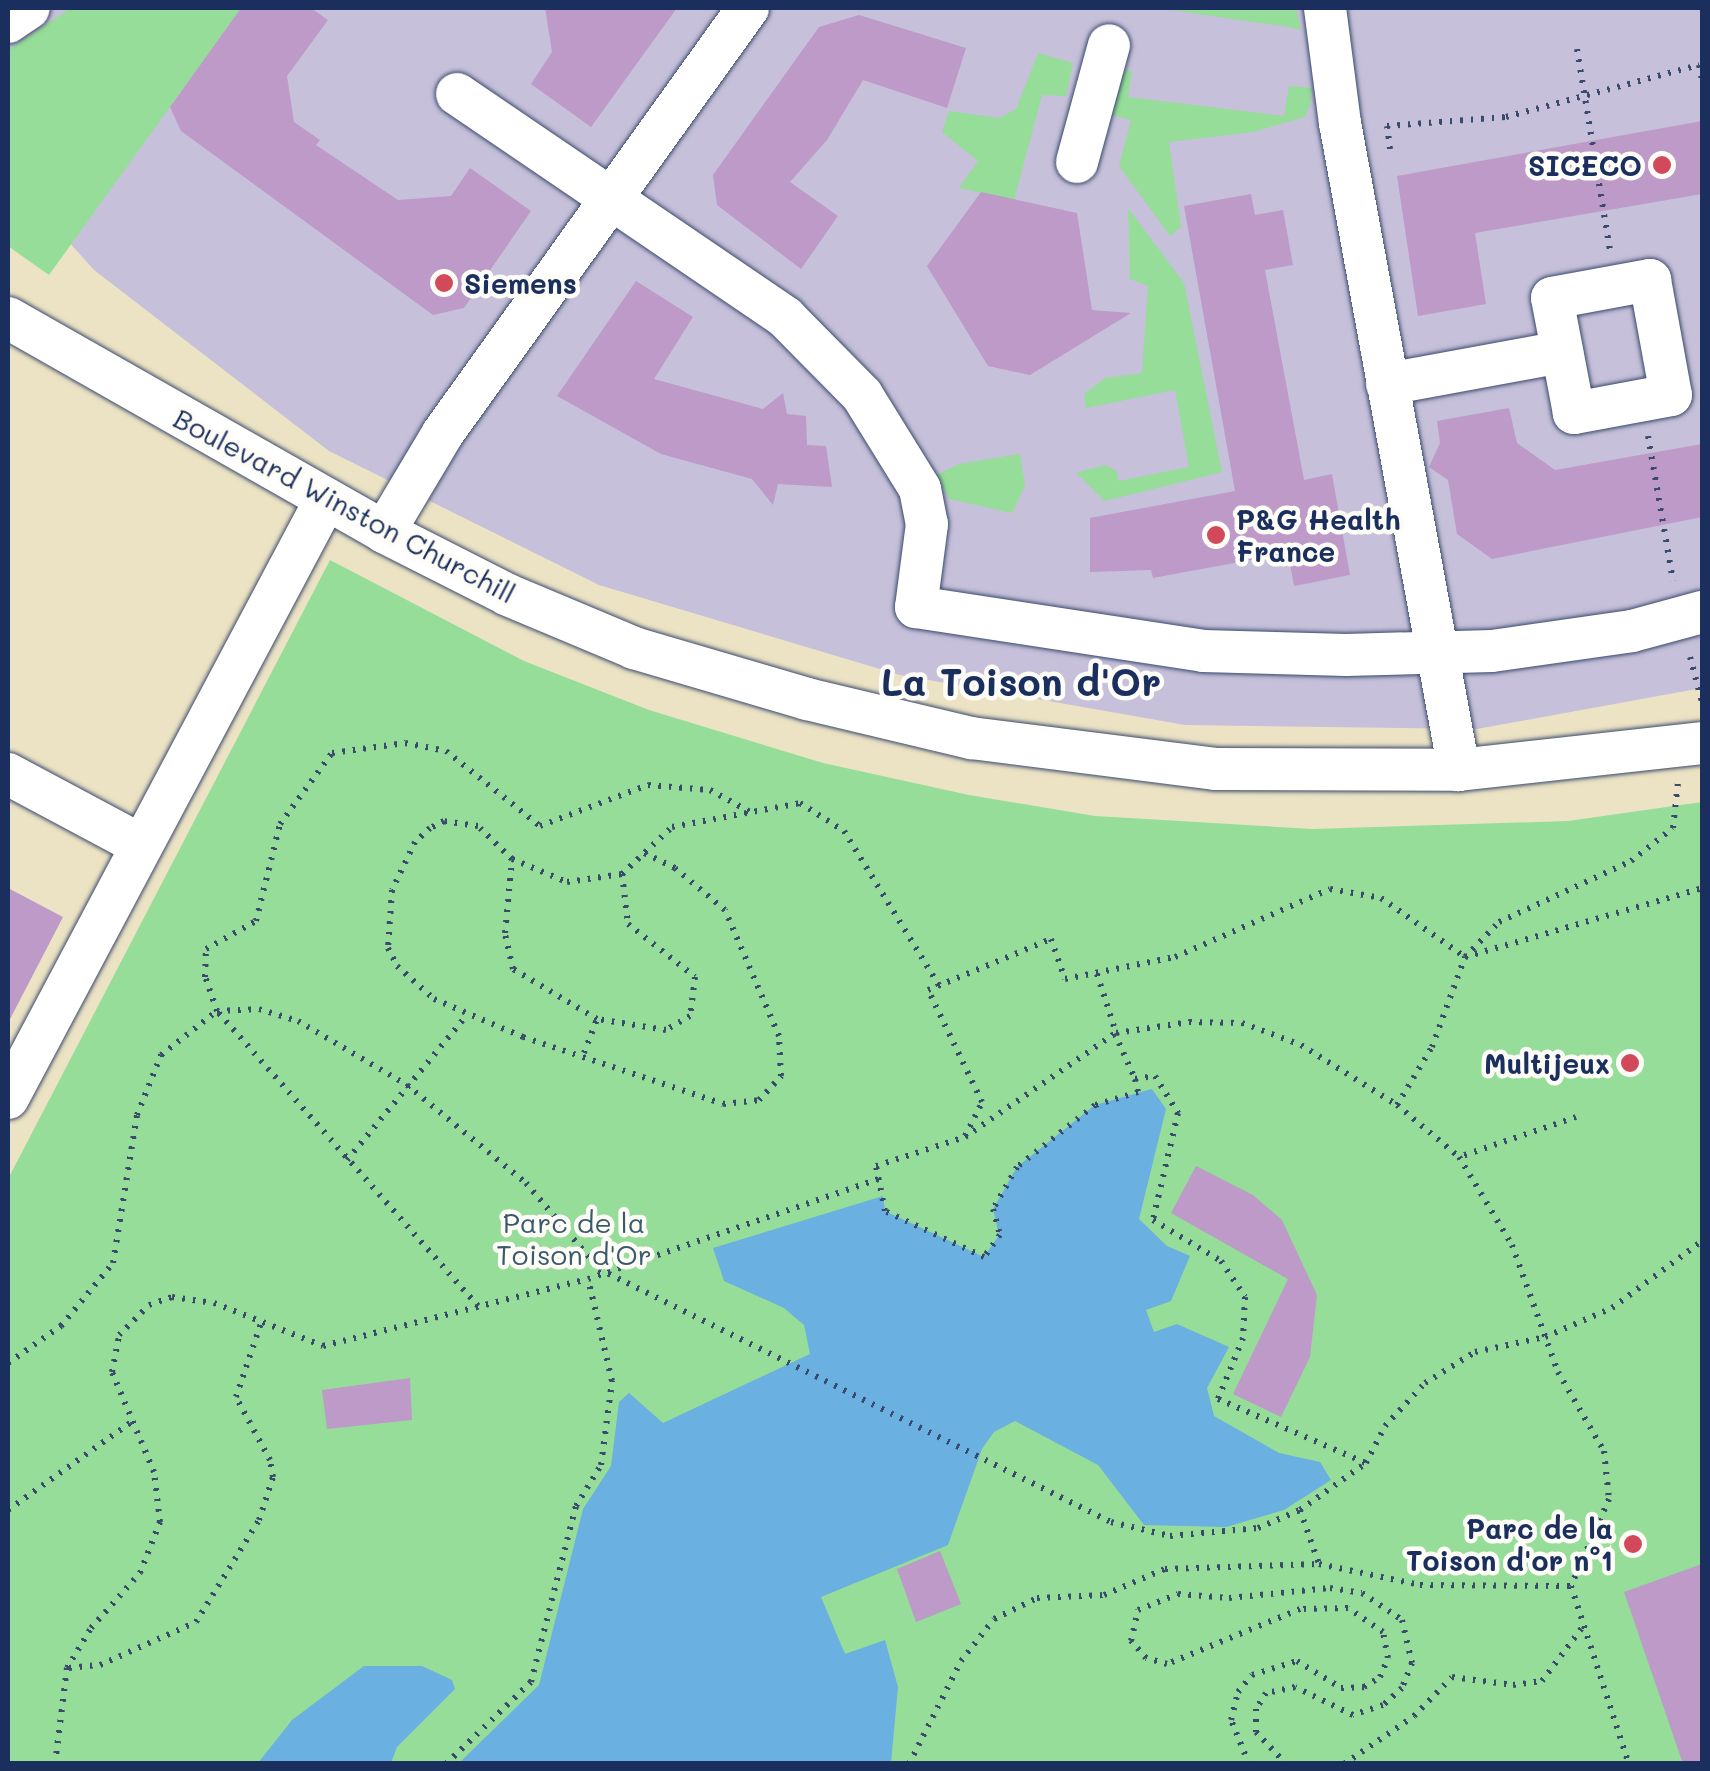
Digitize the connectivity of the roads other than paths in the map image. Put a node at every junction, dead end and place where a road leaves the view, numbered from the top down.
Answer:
1 (28, 8) edge
2 (748, 8) edge
3 (1325, 8) edge
4 (8, 22) edge
5 (1109, 45) dead end
6 (457, 94) dead end
7 (1078, 162) dead end
8 (611, 201) junction
9 (8, 318) edge
10 (1562, 352) junction
11 (1387, 384) junction
12 (326, 500) junction
13 (384, 532) junction
14 (1691, 615) edge
15 (1436, 652) junction
16 (1689, 747) edge
17 (1459, 770) junction
18 (8, 774) edge
19 (139, 844) junction
20 (8, 1098) edge

1 - 4 street
2 - 8 street
3 - 11 street
5 - 7 street
6 - 8 street
8 - 13 street
8 - 15 street
9 - 12 street, Boulevard Winston Churchill
10 - 10 street
10 - 11 street
11 - 15 street
12 - 13 street, Boulevard Winston Churchill
12 - 19 street
13 - 17 street, Boulevard Winston Churchill
14 - 15 street
15 - 17 street
16 - 17 street, Boulevard Winston Churchill
18 - 19 street
19 - 20 street

